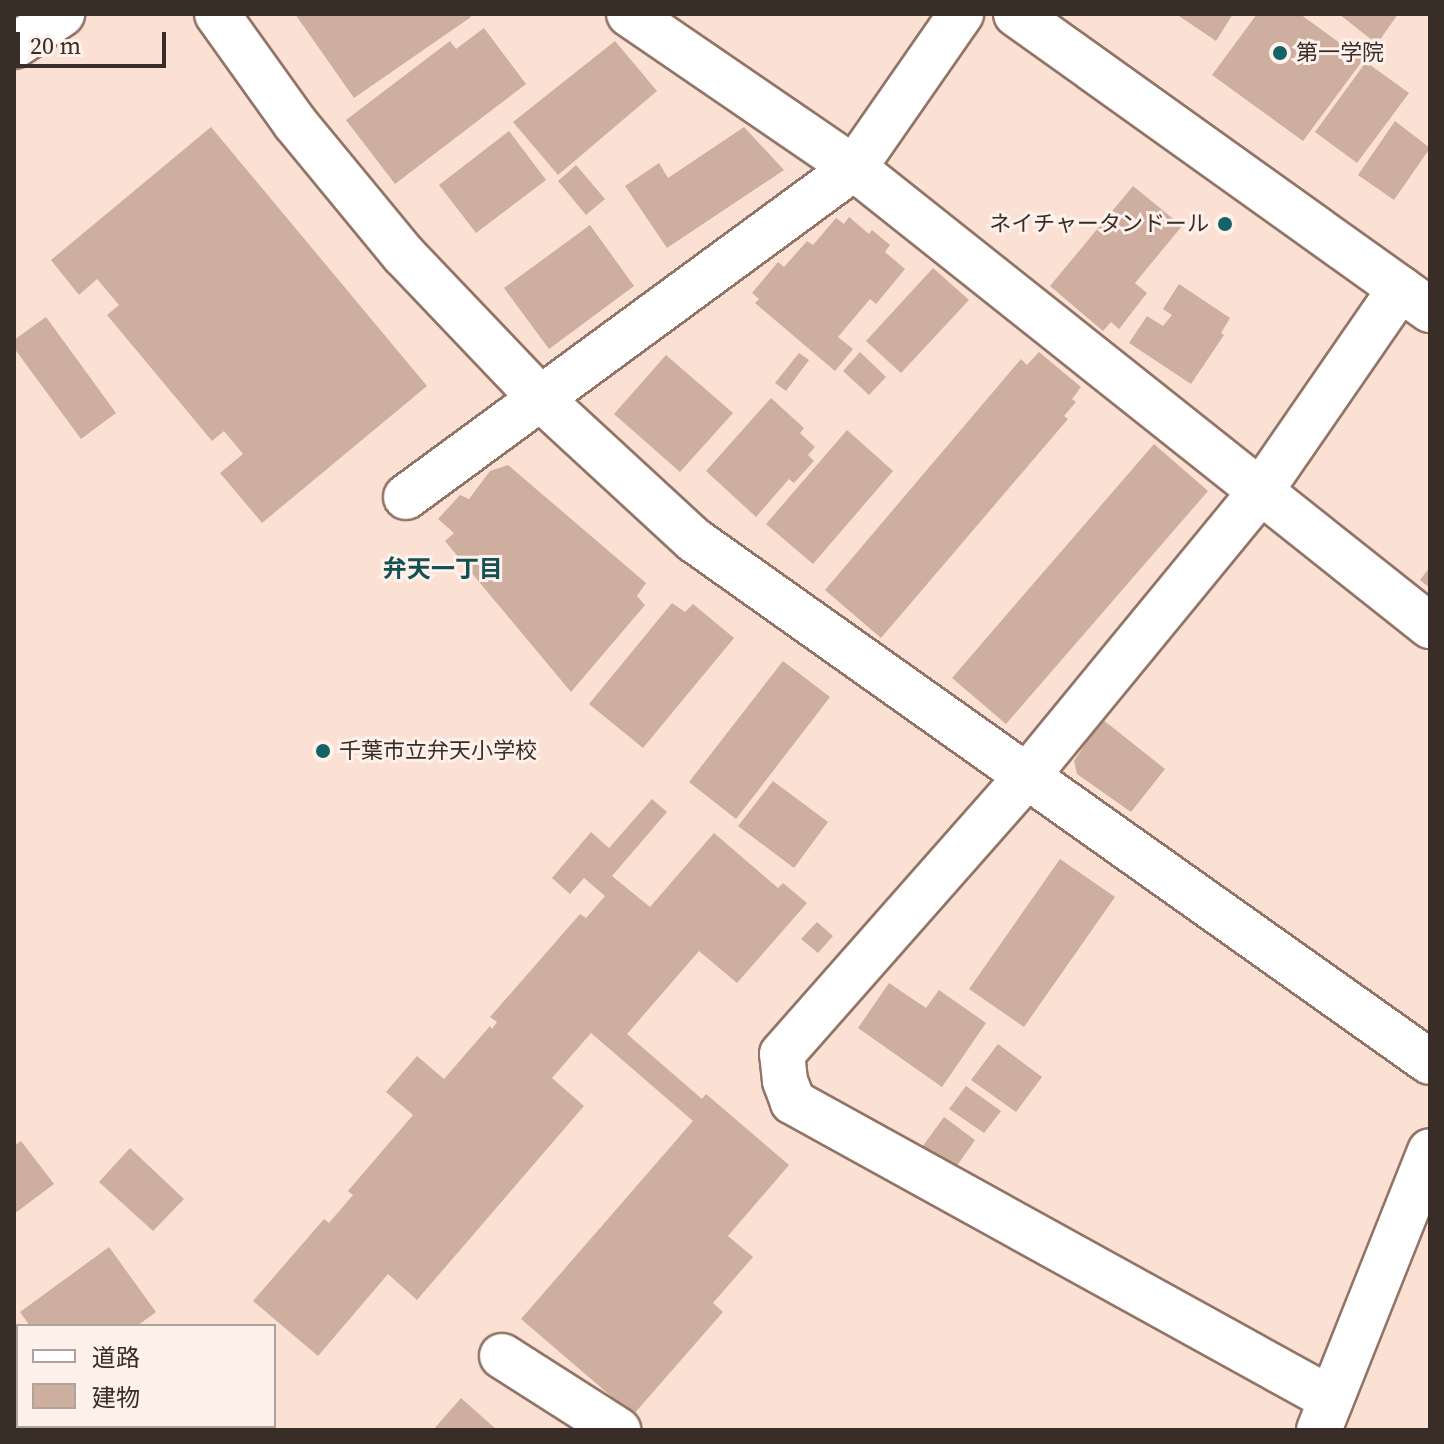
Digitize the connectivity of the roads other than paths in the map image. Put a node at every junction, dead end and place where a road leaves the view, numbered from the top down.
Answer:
1 (62, 14) edge
2 (217, 14) edge
3 (629, 14) edge
4 (961, 14) edge
5 (1016, 14) edge
6 (14, 46) edge
7 (854, 168) junction
8 (1415, 299) edge
9 (540, 398) junction
10 (1260, 492) junction
11 (406, 497) dead end
12 (1430, 626) edge
13 (1027, 776) junction
14 (1430, 1062) edge
15 (1430, 1151) edge
16 (502, 1356) dead end
17 (1325, 1414) edge
18 (618, 1430) edge

1 - 6 street
2 - 9 street
3 - 7 street
4 - 7 street
5 - 8 street
7 - 9 street
7 - 10 street
8 - 10 street
9 - 11 street
9 - 13 street
10 - 12 street
10 - 13 street
13 - 14 street
13 - 17 street
15 - 17 street
16 - 18 street

